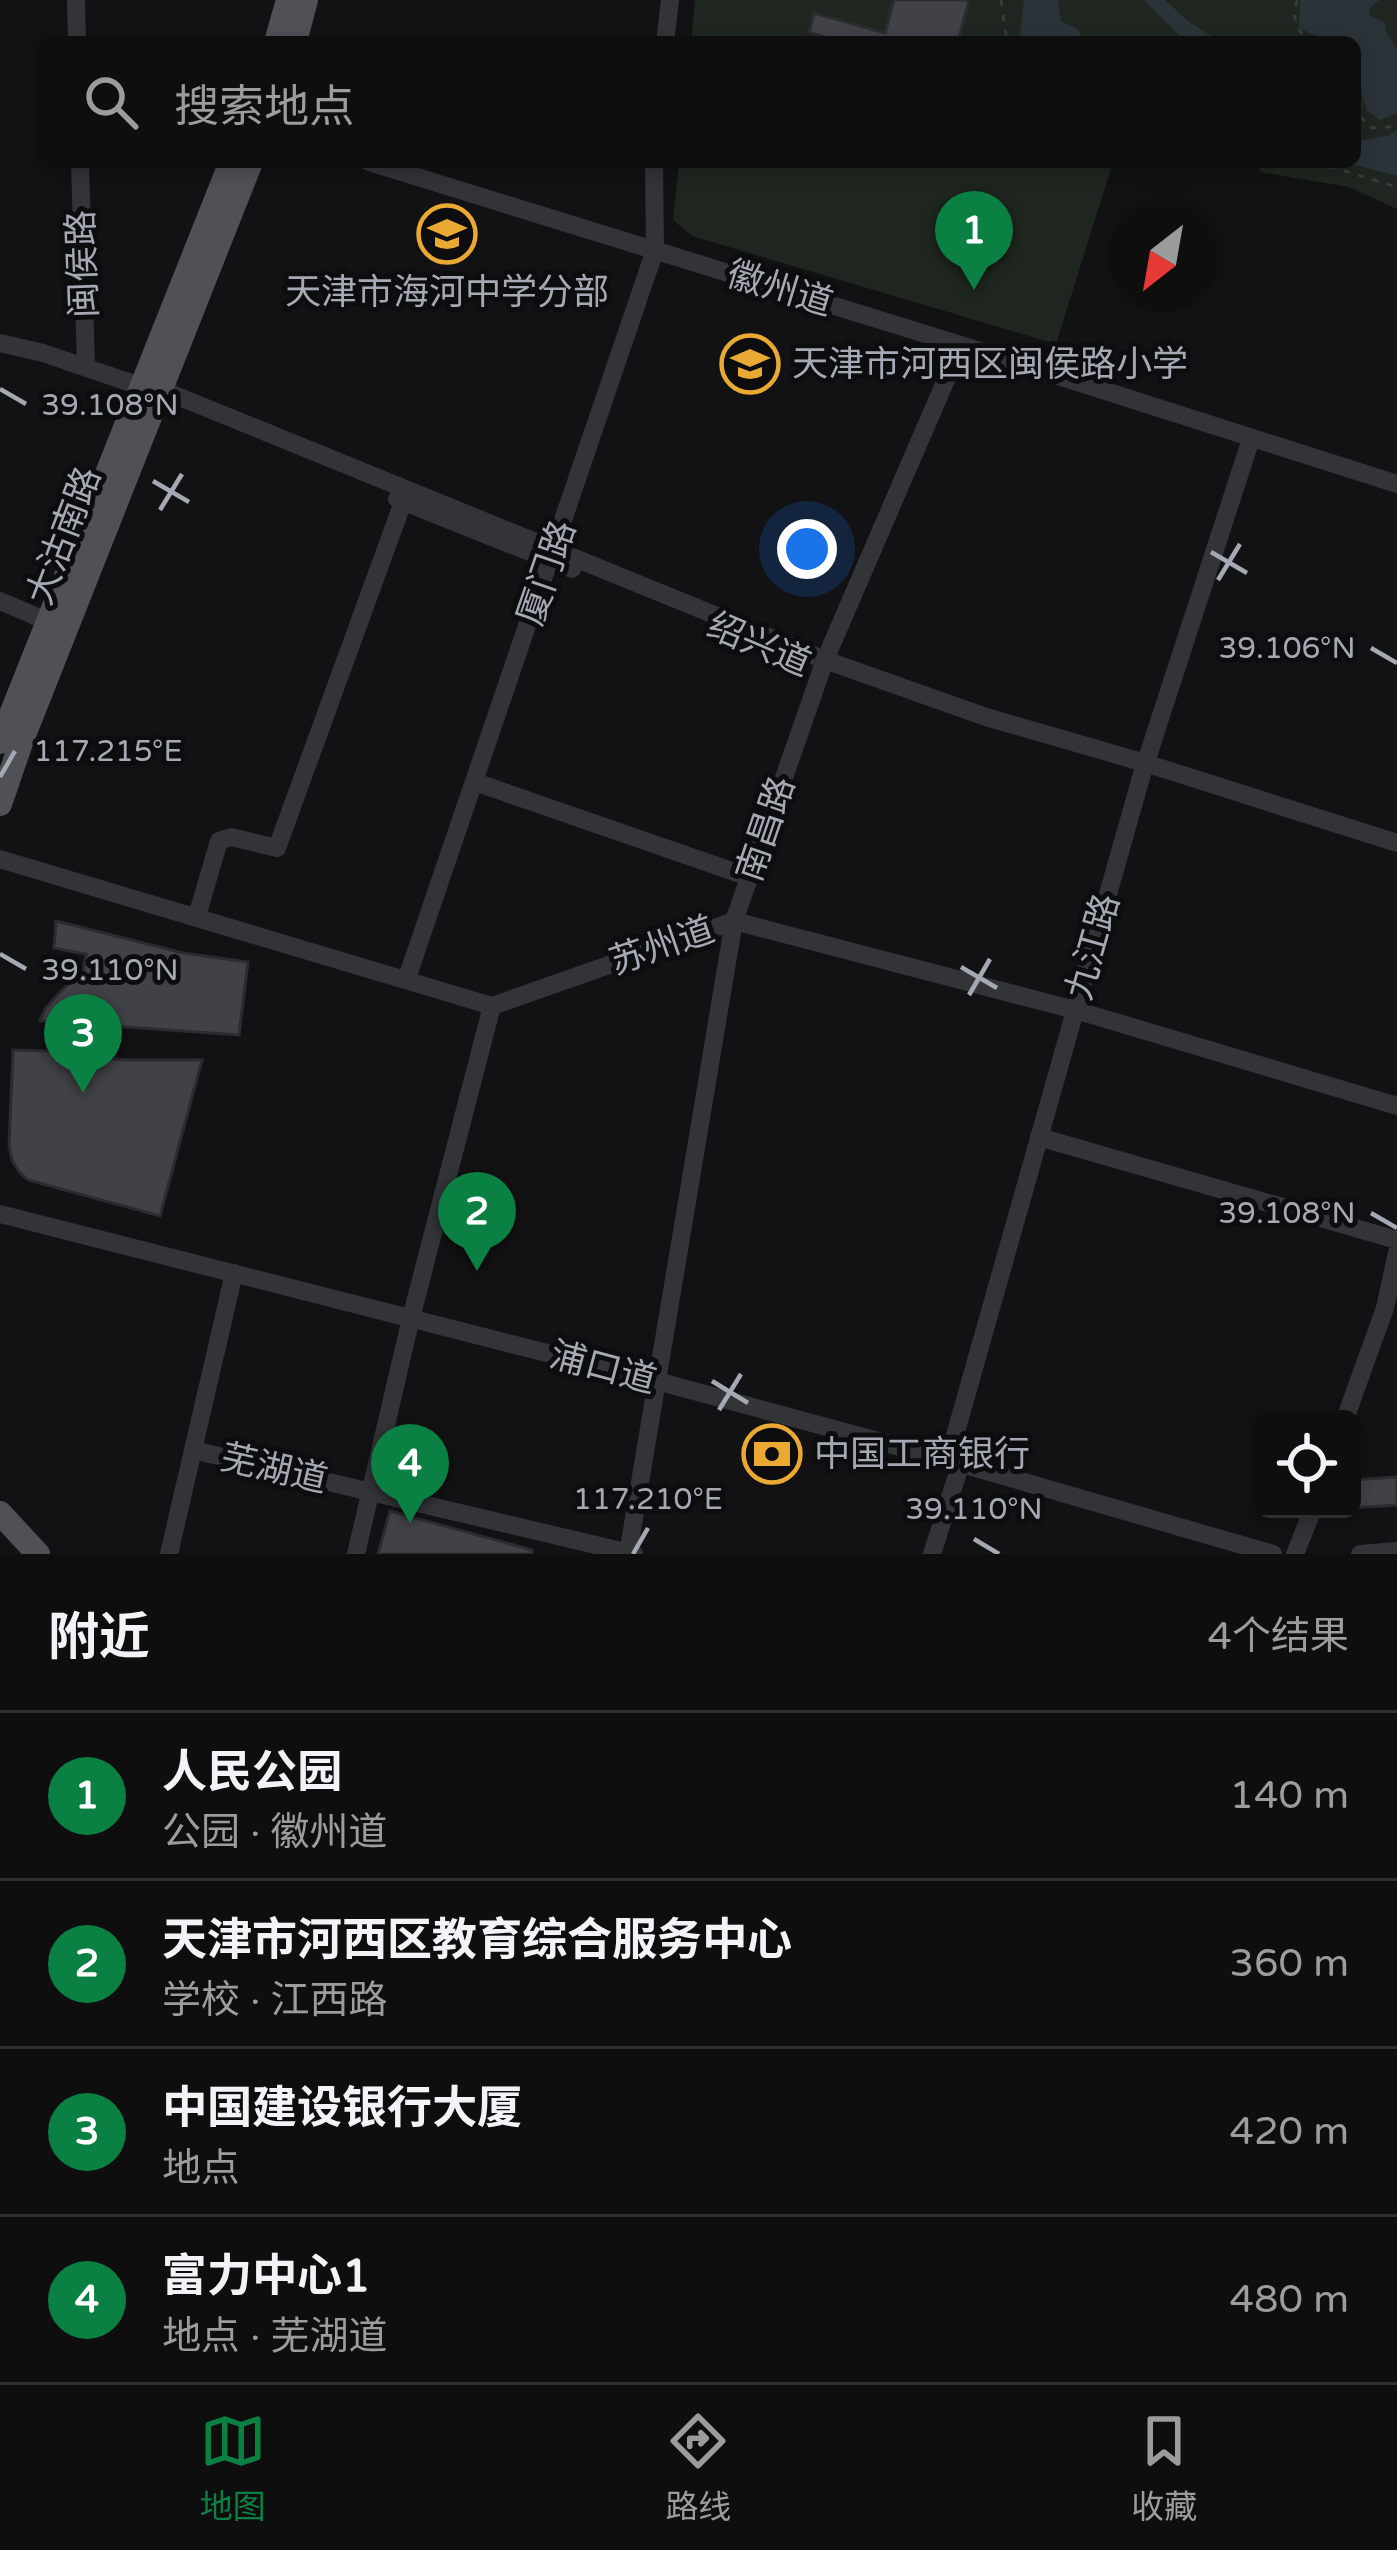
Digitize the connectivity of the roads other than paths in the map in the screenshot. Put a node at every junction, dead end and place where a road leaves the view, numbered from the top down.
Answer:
1 (76, 0) edge
2 (288, 0) edge
3 (306, 0) edge
4 (670, 0) edge
5 (77, 36) edge
6 (278, 36) edge
7 (297, 36) edge
8 (666, 36) edge
9 (80, 168) edge
10 (229, 168) edge
11 (248, 168) edge
12 (388, 168) edge
13 (654, 168) edge
14 (655, 250) junction
15 (0, 343) edge
16 (961, 345) junction
17 (86, 367) junction
18 (152, 392) junction
19 (1251, 439) junction
20 (1397, 484) edge
21 (403, 502) junction
22 (553, 555) junction
23 (0, 602) edge
24 (57, 626) junction
25 (822, 666) junction
26 (0, 742) edge
27 (1144, 768) junction
28 (475, 782) junction
29 (0, 804) edge
30 (1397, 843) edge
31 (1397, 854) edge
32 (0, 859) edge
33 (749, 877) junction
34 (196, 916) junction
35 (734, 921) junction
36 (407, 978) junction
37 (492, 1006) junction
38 (1076, 1010) junction
39 (1397, 1106) edge
40 (1039, 1137) junction
41 (0, 1214) edge
42 (1397, 1240) edge
43 (1397, 1253) edge
44 (235, 1273) junction
45 (411, 1318) junction
46 (657, 1382) junction
47 (1348, 1410) edge
48 (193, 1450) junction
49 (954, 1461) junction
50 (370, 1491) junction
51 (0, 1513) edge
52 (1308, 1518) edge
53 (1397, 1551) edge
54 (38, 1554) edge
55 (169, 1554) edge
56 (356, 1554) edge
57 (630, 1554) edge
58 (932, 1554) edge
59 (1273, 1554) edge
60 (1294, 1554) edge
61 (1360, 1554) edge

1 - 5 street
2 - 6 main road
3 - 7 main road
4 - 8 street
9 - 17 street, 闽侯路
10 - 18 main road, 大沽南路
11 - 18 main road, 大沽南路
12 - 14 street, 徽州道
13 - 14 street, 厦门路
14 - 16 street, 徽州道
14 - 22 street, 厦门路
15 - 17 street, 绍兴道
16 - 19 street, 徽州道
16 - 25 street, 南昌路
17 - 18 street, 绍兴道
18 - 21 street, 绍兴道
18 - 22 street, 绍兴道
18 - 24 main road, 大沽南路
19 - 20 street, 徽州道
19 - 27 street, 九江路
21 - 22 street, 绍兴道
21 - 34 street
22 - 25 street, 绍兴道
22 - 28 street, 厦门路
23 - 24 street
24 - 26 main road, 大沽南路
24 - 29 main road, 大沽南路
25 - 27 street, 绍兴道
25 - 33 street, 南昌路
27 - 30 street, 绍兴道
27 - 31 street, 绍兴道
27 - 38 street, 九江路
28 - 33 street
28 - 36 street, 厦门路
32 - 34 street
33 - 35 street, 南昌路
34 - 36 street
35 - 37 street, 苏州道
35 - 38 street, 苏州道
35 - 46 street, 南昌路
36 - 37 street
37 - 45 street
38 - 39 street, 苏州道
38 - 40 street, 九江路
40 - 42 street
40 - 49 street, 九江路
41 - 44 street, 浦口道
43 - 47 street
44 - 45 street, 浦口道
44 - 48 street
45 - 46 street, 浦口道
45 - 50 street
46 - 49 street, 浦口道
46 - 57 street, 南昌路
48 - 50 street, 芜湖道
48 - 55 street
49 - 58 street, 九江路
49 - 59 street, 浦口道
50 - 56 street
50 - 57 street, 芜湖道
51 - 54 main road
52 - 60 street
53 - 61 street

